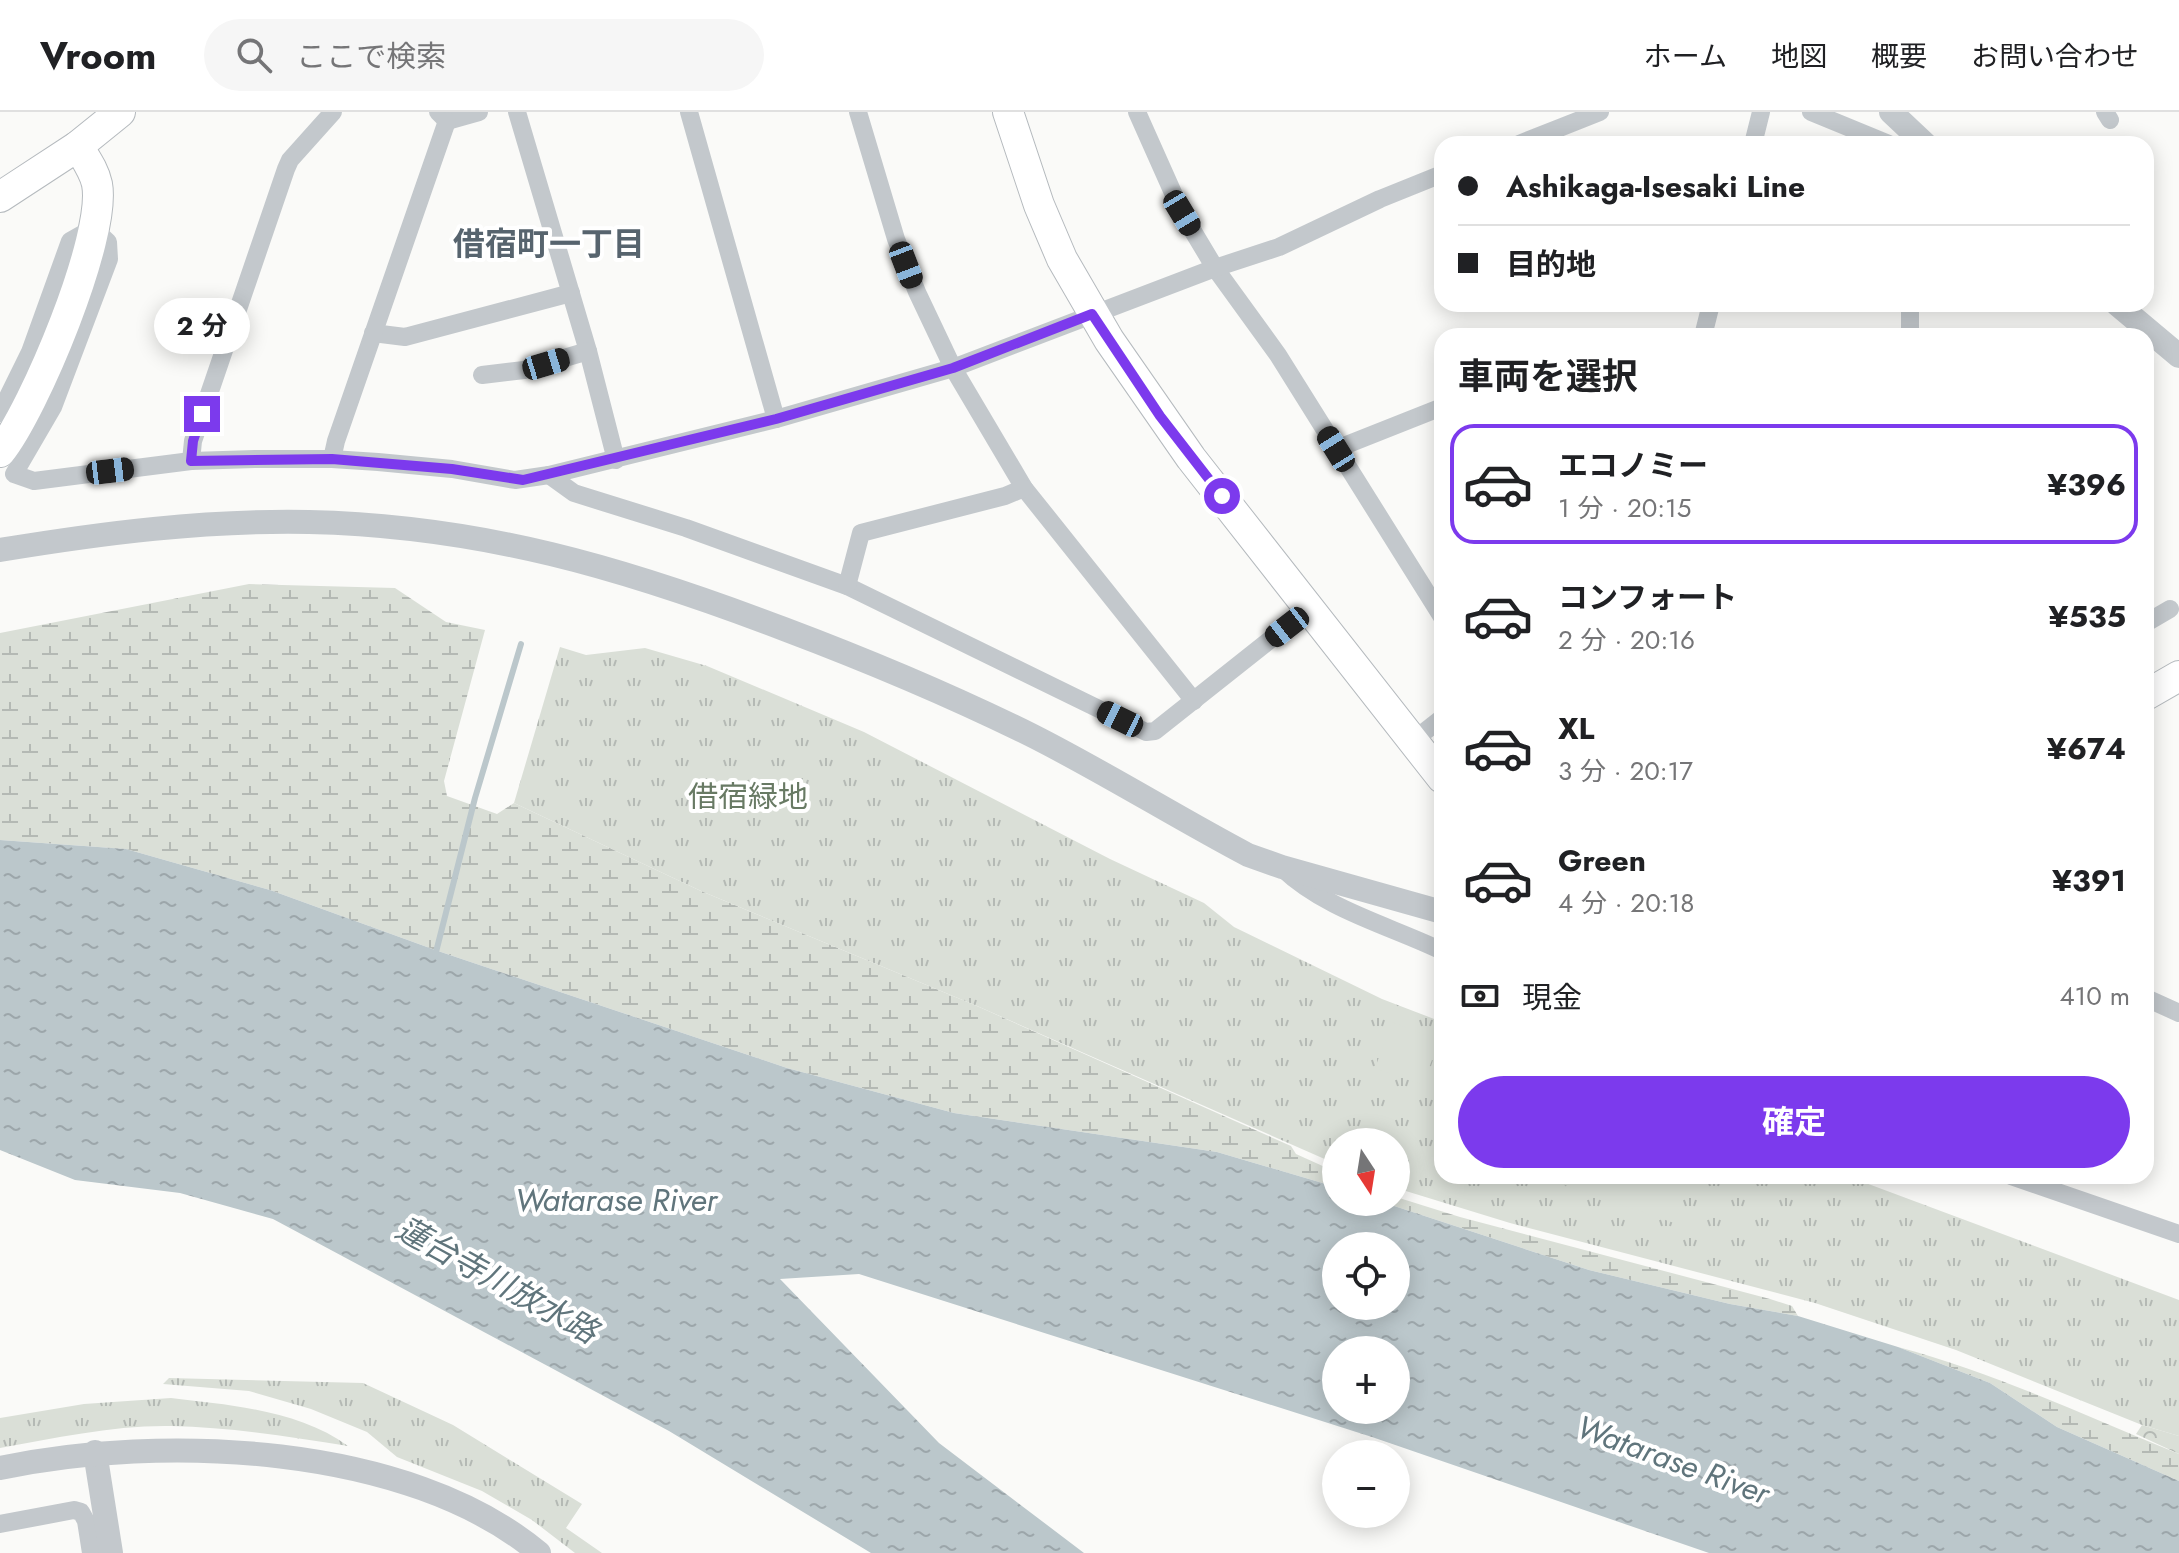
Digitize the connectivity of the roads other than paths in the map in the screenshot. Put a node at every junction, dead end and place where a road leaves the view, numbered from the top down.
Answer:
1 (120, 112) edge
2 (333, 112) edge
3 (479, 112) edge
4 (517, 112) edge
5 (689, 112) edge
6 (858, 112) edge
7 (1008, 112) edge
8 (1137, 112) edge
9 (1600, 112) edge
10 (1761, 112) edge
11 (1811, 112) edge
12 (442, 116) edge
13 (1904, 117) edge
14 (1539, 136) edge
15 (1755, 136) edge
16 (1870, 136) edge
17 (1919, 136) edge
18 (78, 146) junction
19 (1434, 177) edge
20 (0, 197) edge
21 (93, 228) junction
22 (1215, 268) junction
23 (571, 293) junction
24 (2127, 312) edge
25 (1092, 314) junction
26 (2146, 328) edge
27 (373, 333) junction
28 (2154, 335) edge
29 (588, 351) junction
30 (2179, 356) edge
31 (953, 368) junction
32 (482, 375) dead end
33 (1434, 410) edge
34 (0, 413) edge
35 (776, 419) junction
36 (1336, 449) junction
37 (0, 452) edge
38 (332, 459) junction
39 (616, 460) junction
40 (191, 461) junction
41 (549, 475) junction
42 (1024, 488) junction
43 (0, 550) edge
44 (847, 586) junction
45 (1434, 604) edge
46 (1310, 608) junction
47 (2170, 609) dead end
48 (2154, 618) edge
49 (2179, 676) edge
50 (2154, 690) edge
51 (1194, 701) junction
52 (1434, 724) edge
53 (1414, 740) junction
54 (1434, 767) edge
55 (1282, 867) junction
56 (1434, 910) edge
57 (1434, 948) edge
58 (2154, 1002) edge
59 (2179, 1013) edge
60 (2034, 1184) edge
61 (2179, 1234) edge
62 (95, 1452) junction
63 (0, 1468) edge
64 (0, 1524) edge
65 (91, 1553) edge
66 (111, 1553) edge
67 (539, 1553) edge

1 - 18 main road
2 - 40 street
3 - 12 street
4 - 23 street
5 - 35 street
6 - 31 street
7 - 25 main road
8 - 22 street
9 - 14 street
10 - 15 street
11 - 16 street
12 - 27 street
13 - 17 street
18 - 20 main road
18 - 21 main road
19 - 22 street
21 - 34 street
21 - 37 main road
21 - 40 street
22 - 25 street
22 - 36 street
23 - 27 street
23 - 29 street
24 - 26 street
25 - 31 street
25 - 46 main road
27 - 38 street
28 - 30 street
29 - 32 street
29 - 39 street
31 - 35 street
31 - 42 street
33 - 36 street
35 - 39 street
36 - 45 street
38 - 40 street
38 - 41 street
39 - 41 street
41 - 44 street
42 - 44 street
42 - 51 street
43 - 55 street
44 - 51 street
46 - 51 street
46 - 53 main road
47 - 48 street
49 - 50 main road
52 - 53 street
53 - 54 main road
55 - 56 street
55 - 57 street
58 - 59 street
60 - 61 street
62 - 63 street
62 - 66 street
62 - 67 street
64 - 65 street

